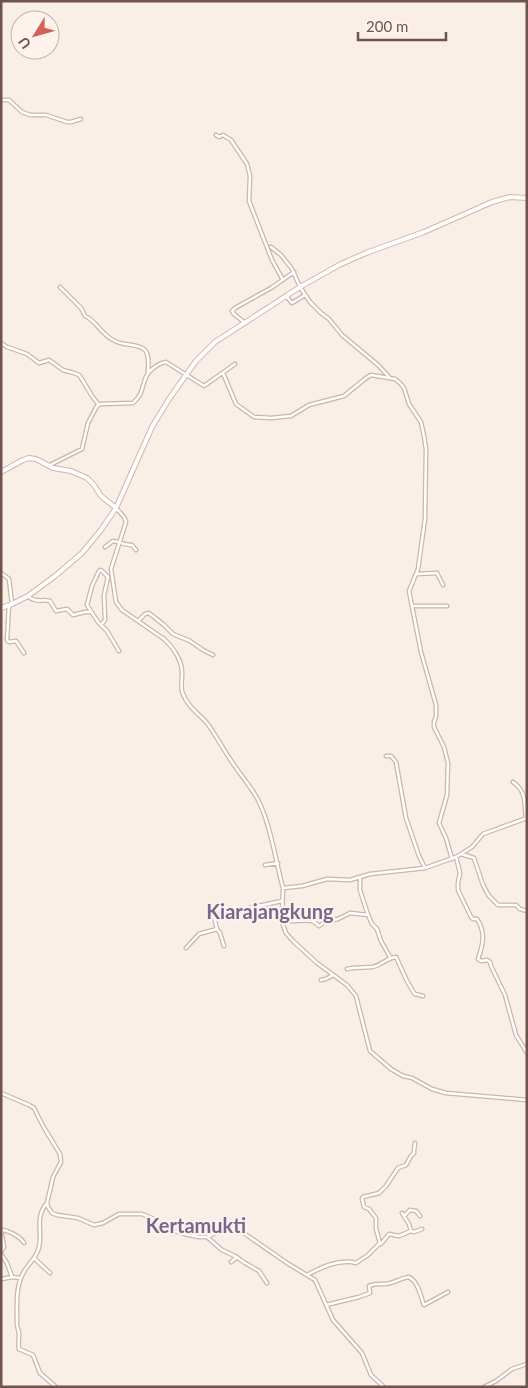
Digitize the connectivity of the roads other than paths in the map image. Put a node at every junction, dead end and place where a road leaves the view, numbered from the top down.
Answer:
1 (1, 100) edge
2 (81, 119) dead end
3 (216, 135) dead end
4 (527, 198) edge
5 (271, 247) dead end
6 (294, 272) junction
7 (283, 280) junction
8 (60, 287) dead end
9 (300, 287) junction
10 (305, 294) junction
11 (286, 296) junction
12 (244, 323) junction
13 (1, 343) edge
14 (235, 364) dead end
15 (148, 373) junction
16 (223, 373) junction
17 (186, 375) junction
18 (390, 378) junction
19 (100, 405) junction
20 (49, 466) junction
21 (1, 472) edge
22 (116, 508) junction
23 (119, 542) junction
24 (104, 547) dead end
25 (136, 550) dead end
26 (1, 573) edge
27 (417, 574) junction
28 (110, 576) junction
29 (442, 585) dead end
30 (28, 596) junction
31 (10, 605) junction
32 (412, 606) junction
33 (447, 606) dead end
34 (1, 608) edge
35 (91, 612) junction
36 (138, 621) junction
37 (101, 625) junction
38 (119, 651) dead end
39 (24, 653) dead end
40 (213, 655) dead end
41 (386, 756) dead end
42 (513, 782) dead end
43 (526, 818) edge
44 (461, 854) junction
45 (454, 858) junction
46 (278, 863) junction
47 (265, 865) dead end
48 (425, 868) junction
49 (360, 877) junction
50 (283, 888) junction
51 (282, 901) junction
52 (527, 911) edge
53 (368, 915) junction
54 (283, 922) junction
55 (218, 929) junction
56 (224, 946) dead end
57 (186, 948) dead end
58 (390, 958) junction
59 (347, 969) dead end
60 (333, 975) junction
61 (321, 980) dead end
62 (423, 996) dead end
63 (527, 1053) edge
64 (1, 1093) edge
65 (527, 1100) edge
66 (415, 1143) dead end
67 (47, 1203) junction
68 (420, 1216) dead end
69 (422, 1229) dead end
70 (1, 1230) edge
71 (411, 1231) junction
72 (207, 1237) junction
73 (24, 1243) dead end
74 (379, 1243) junction
75 (1, 1253) edge
76 (237, 1257) junction
77 (35, 1259) junction
78 (231, 1262) dead end
79 (50, 1273) dead end
80 (307, 1275) junction
81 (12, 1277) junction
82 (22, 1278) junction
83 (2, 1279) edge
84 (267, 1283) dead end
85 (448, 1292) dead end
86 (326, 1305) junction
87 (527, 1364) edge
88 (491, 1386) edge
89 (56, 1387) edge
90 (384, 1387) edge
91 (484, 1387) edge

1 - 2 street
3 - 7 street
4 - 9 main road
5 - 6 street
6 - 7 street
6 - 9 street
7 - 12 street
8 - 15 street
9 - 10 street
9 - 11 main road
10 - 11 street
10 - 18 street
11 - 12 main road
12 - 17 main road
13 - 19 street
14 - 16 street
15 - 17 street
15 - 19 street
16 - 17 street
16 - 18 street
17 - 22 main road
18 - 27 street
19 - 20 street
20 - 21 main road
20 - 22 main road
22 - 23 street
22 - 30 main road
23 - 24 street
23 - 25 street
23 - 28 street
26 - 31 street
27 - 29 street
27 - 32 street
28 - 35 street
28 - 36 street
28 - 37 street
30 - 31 main road
30 - 35 street
31 - 34 main road
31 - 39 street
32 - 33 street
32 - 45 street
35 - 37 street
36 - 40 street
36 - 46 street
37 - 38 street
41 - 48 street
42 - 43 street
43 - 44 street
44 - 45 street
44 - 52 street
45 - 48 street
45 - 63 street
46 - 47 street
46 - 50 street
48 - 49 street
49 - 50 street
49 - 53 street
50 - 51 street
51 - 54 street
51 - 55 street
53 - 54 street
53 - 58 street
54 - 60 street
55 - 56 street
55 - 57 street
58 - 59 street
58 - 62 street
60 - 61 street
60 - 65 street
64 - 67 street
66 - 74 street
67 - 72 street
67 - 77 street
68 - 71 street
69 - 71 street
70 - 73 street
70 - 75 street
71 - 74 street
72 - 76 street
72 - 80 street
74 - 80 street
75 - 81 street
76 - 78 street
76 - 84 street
77 - 79 street
77 - 82 street
80 - 86 street
81 - 82 street
81 - 83 street
82 - 89 street
85 - 86 street
86 - 90 street
87 - 88 street
88 - 91 street

